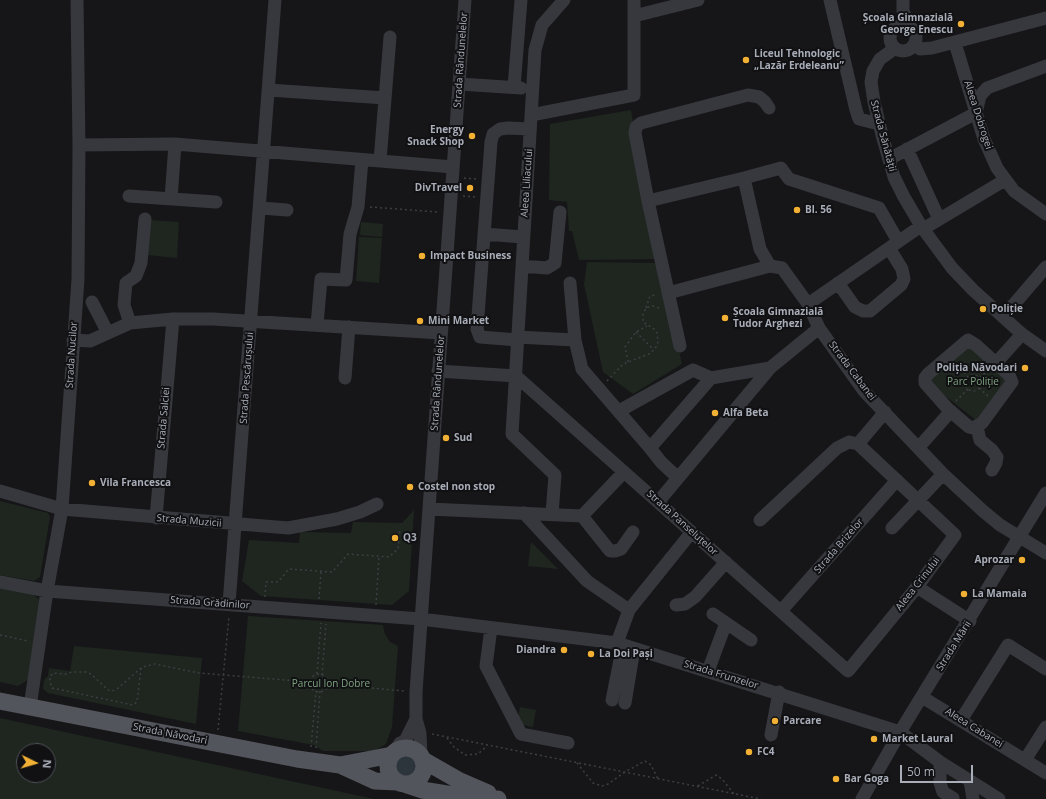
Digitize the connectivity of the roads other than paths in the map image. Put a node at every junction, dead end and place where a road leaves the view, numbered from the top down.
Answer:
1 (77, 0) edge
2 (276, 0) edge
3 (465, 0) edge
4 (521, 0) edge
5 (564, 0) edge
6 (634, 0) edge
7 (698, 0) edge
8 (830, 0) edge
9 (903, 0) edge
10 (634, 16) junction
11 (1046, 20) edge
12 (909, 26) junction
13 (390, 37) dead end
14 (955, 42) junction
15 (915, 45) junction
16 (894, 49) junction
17 (1046, 66) edge
18 (459, 84) junction
19 (514, 87) junction
20 (532, 89) junction
21 (269, 90) junction
22 (385, 98) junction
23 (769, 108) dead end
24 (976, 113) junction
25 (531, 115) junction
26 (879, 124) junction
27 (530, 129) junction
28 (175, 144) junction
29 (79, 145) junction
30 (907, 149) junction
31 (264, 151) junction
32 (888, 159) junction
33 (362, 160) junction
34 (380, 161) junction
35 (456, 172) junction
36 (744, 178) junction
37 (1005, 180) junction
38 (129, 196) dead end
39 (171, 199) junction
40 (648, 201) junction
41 (216, 202) dead end
42 (261, 208) junction
43 (287, 210) dead end
44 (560, 212) dead end
45 (1046, 214) edge
46 (145, 219) dead end
47 (939, 219) junction
48 (922, 227) junction
49 (484, 234) junction
50 (523, 237) junction
51 (894, 245) junction
52 (522, 266) junction
53 (770, 266) junction
54 (1046, 267) edge
55 (570, 283) dead end
56 (838, 283) junction
57 (662, 297) junction
58 (92, 302) dead end
59 (808, 304) junction
60 (1003, 317) junction
61 (173, 319) junction
62 (252, 321) junction
63 (130, 323) junction
64 (317, 325) junction
65 (349, 327) junction
66 (819, 328) junction
67 (108, 333) junction
68 (441, 333) junction
69 (1022, 334) junction
70 (518, 339) junction
71 (74, 340) junction
72 (575, 340) junction
73 (680, 346) dead end
74 (1046, 351) edge
75 (996, 363) junction
76 (770, 368) junction
77 (438, 371) junction
78 (516, 376) junction
79 (345, 378) dead end
80 (711, 378) junction
81 (950, 410) junction
82 (619, 411) junction
83 (885, 412) junction
84 (977, 428) junction
85 (858, 444) junction
86 (650, 448) junction
87 (919, 448) junction
88 (992, 470) dead end
89 (624, 472) junction
90 (943, 474) junction
91 (678, 478) junction
92 (897, 480) junction
93 (0, 491) edge
94 (1046, 493) edge
95 (918, 501) junction
96 (658, 502) junction
97 (377, 504) dead end
98 (62, 509) junction
99 (429, 509) junction
100 (524, 513) junction
101 (552, 514) junction
102 (582, 516) junction
103 (156, 518) junction
104 (760, 520) dead end
105 (235, 525) junction
106 (892, 528) dead end
107 (633, 532) dead end
108 (691, 533) junction
109 (1020, 536) junction
110 (1046, 553) edge
111 (726, 562) junction
112 (0, 582) edge
113 (917, 587) junction
114 (47, 591) junction
115 (229, 604) junction
116 (676, 605) dead end
117 (629, 610) junction
118 (781, 611) junction
119 (713, 614) dead end
120 (421, 619) junction
121 (970, 621) junction
122 (726, 623) junction
123 (491, 628) junction
124 (751, 640) dead end
125 (624, 646) junction
126 (1046, 669) edge
127 (708, 671) junction
128 (848, 671) joint
129 (779, 692) junction
130 (922, 697) junction
131 (0, 701) edge
132 (618, 701) dead end
133 (30, 707) junction
134 (416, 719) junction
135 (961, 720) junction
136 (1046, 727) edge
137 (900, 732) junction
138 (772, 735) dead end
139 (568, 743) dead end
140 (393, 754) junction
141 (422, 758) junction
142 (1025, 760) junction
143 (940, 762) junction
144 (340, 765) junction
145 (1046, 773) edge
146 (970, 781) junction
147 (401, 783) junction
148 (953, 798) edge
149 (498, 799) edge
150 (503, 799) edge
151 (862, 799) edge
152 (973, 799) edge
153 (999, 799) edge

1 - 29 street, Strada Nucilor
2 - 21 street, Strada Pescărușului
3 - 18 street, Strada Rândunelelor
4 - 19 street
5 - 20 street, Aleea Liliacului
6 - 10 street
7 - 10 street
8 - 26 street
9 - 12 street
10 - 25 street
11 - 14 street
12 - 15 street
12 - 16 street
13 - 22 street
14 - 15 street
14 - 24 street, Aleea Dobrogei
15 - 16 street
16 - 26 street, Strada Sănătății
17 - 24 street
18 - 19 street
18 - 35 street, Strada Rândunelelor
19 - 20 street
20 - 25 street, Aleea Liliacului
21 - 22 street
21 - 31 street, Strada Pescărușului
22 - 34 street
23 - 40 street
24 - 30 street
24 - 37 street, Aleea Dobrogei
25 - 27 street, Aleea Liliacului
26 - 32 street, Strada Sănătății
27 - 49 street
27 - 50 street, Aleea Liliacului
28 - 29 street
28 - 31 street
28 - 39 street
29 - 71 street, Strada Nucilor
30 - 32 street
30 - 47 street
31 - 33 street
31 - 42 street, Strada Pescărușului
32 - 48 street, Strada Sănătății
33 - 34 street
33 - 64 street
34 - 35 street
35 - 68 street, Strada Rândunelelor
36 - 40 street
36 - 51 street
36 - 53 street
37 - 45 street, Aleea Dobrogei
37 - 47 street
38 - 39 street
39 - 41 street
40 - 57 street
42 - 43 street
42 - 62 street, Strada Pescărușului
44 - 52 street
46 - 63 street
47 - 48 street
48 - 51 street
48 - 60 street, Strada Sănătății
49 - 50 street
49 - 70 street
50 - 52 street, Aleea Liliacului
51 - 56 street
51 - 56 street
52 - 70 street, Aleea Liliacului
53 - 57 street
53 - 59 street, Strada Cabanei
54 - 60 street
55 - 72 street
56 - 59 street
57 - 73 street
58 - 67 street
59 - 66 street, Strada Cabanei
60 - 69 street, Strada Sănătății
61 - 62 street
61 - 63 street
61 - 103 street, Strada Salciei
62 - 64 street
62 - 105 street, Strada Pescărușului
63 - 67 street
64 - 65 street
65 - 68 street
65 - 79 street
66 - 76 street
66 - 83 street, Strada Cabanei
67 - 71 street
68 - 77 street, Strada Rândunelelor
69 - 74 street, Strada Sănătății
69 - 75 street
70 - 72 street
70 - 78 street, Aleea Liliacului
71 - 98 street, Strada Nucilor
72 - 82 street
75 - 81 street
75 - 84 street
76 - 80 street
76 - 91 street
77 - 78 street
77 - 99 street, Strada Rândunelelor
78 - 89 street, Strada Panseluțelor
78 - 101 street, Aleea Liliacului
80 - 82 street
80 - 86 street
81 - 84 street
81 - 87 street
82 - 86 street
83 - 85 street
83 - 87 street, Strada Cabanei
84 - 88 street
85 - 92 street
85 - 104 street
86 - 91 street
87 - 90 street, Strada Cabanei
89 - 96 street, Strada Panseluțelor
89 - 102 street
90 - 95 street
90 - 109 street, Strada Cabanei
91 - 96 street
92 - 95 street
92 - 118 street, Strada Brizelor
93 - 98 street, Strada Muzicii
94 - 109 street, Strada Mării
95 - 106 street
95 - 113 street, Aleea Crinului
96 - 108 street, Strada Panseluțelor
97 - 105 street, Strada Muzicii
98 - 103 street, Strada Muzicii
98 - 114 street, Strada Nucilor
99 - 100 street
99 - 120 street, Strada Rândunelelor
100 - 101 street
100 - 117 street
101 - 102 street
102 - 107 street
103 - 105 street, Strada Muzicii
105 - 115 street, Strada Pescărușului
108 - 111 street, Strada Panseluțelor
108 - 117 street
109 - 110 street, Strada Cabanei
109 - 121 street, Strada Mării
111 - 116 street
111 - 118 street, Strada Panseluțelor
112 - 114 street, Strada Grădinilor
113 - 121 street
113 - 128 street, Aleea Crinului
114 - 115 street, Strada Grădinilor
114 - 133 street, Strada Nucilor
115 - 120 street, Strada Grădinilor
117 - 125 street
118 - 128 street, Strada Panseluțelor
119 - 122 street
120 - 123 street, Strada Frunzelor
120 - 134 street, Strada Rândunelelor
121 - 130 street, Strada Mării
122 - 124 street
122 - 127 street
123 - 125 street, Strada Frunzelor
123 - 139 street
125 - 127 street, Strada Frunzelor
125 - 132 street
126 - 135 street
127 - 129 street, Strada Frunzelor
129 - 137 street, Strada Frunzelor
129 - 138 street
130 - 135 street, Aleea Cabanei
130 - 137 street, Strada Mării
131 - 133 main road, Strada Năvodari
133 - 144 main road, Strada Năvodari
134 - 140 street, Strada Rândunelelor
134 - 141 street, Strada Rândunelelor
135 - 142 street, Aleea Cabanei
136 - 142 street
137 - 143 street, Strada Frunzelor
137 - 151 street, Strada Mării
140 - 141 main road
140 - 144 main road, Strada Năvodari
140 - 147 main road
141 - 147 main road
141 - 150 main road
142 - 145 street, Aleea Cabanei
143 - 146 street, Strada Frunzelor
143 - 148 street
144 - 147 main road, Strada Năvodari
146 - 152 street
146 - 153 street, Strada Frunzelor
147 - 149 main road, Strada Năvodari

